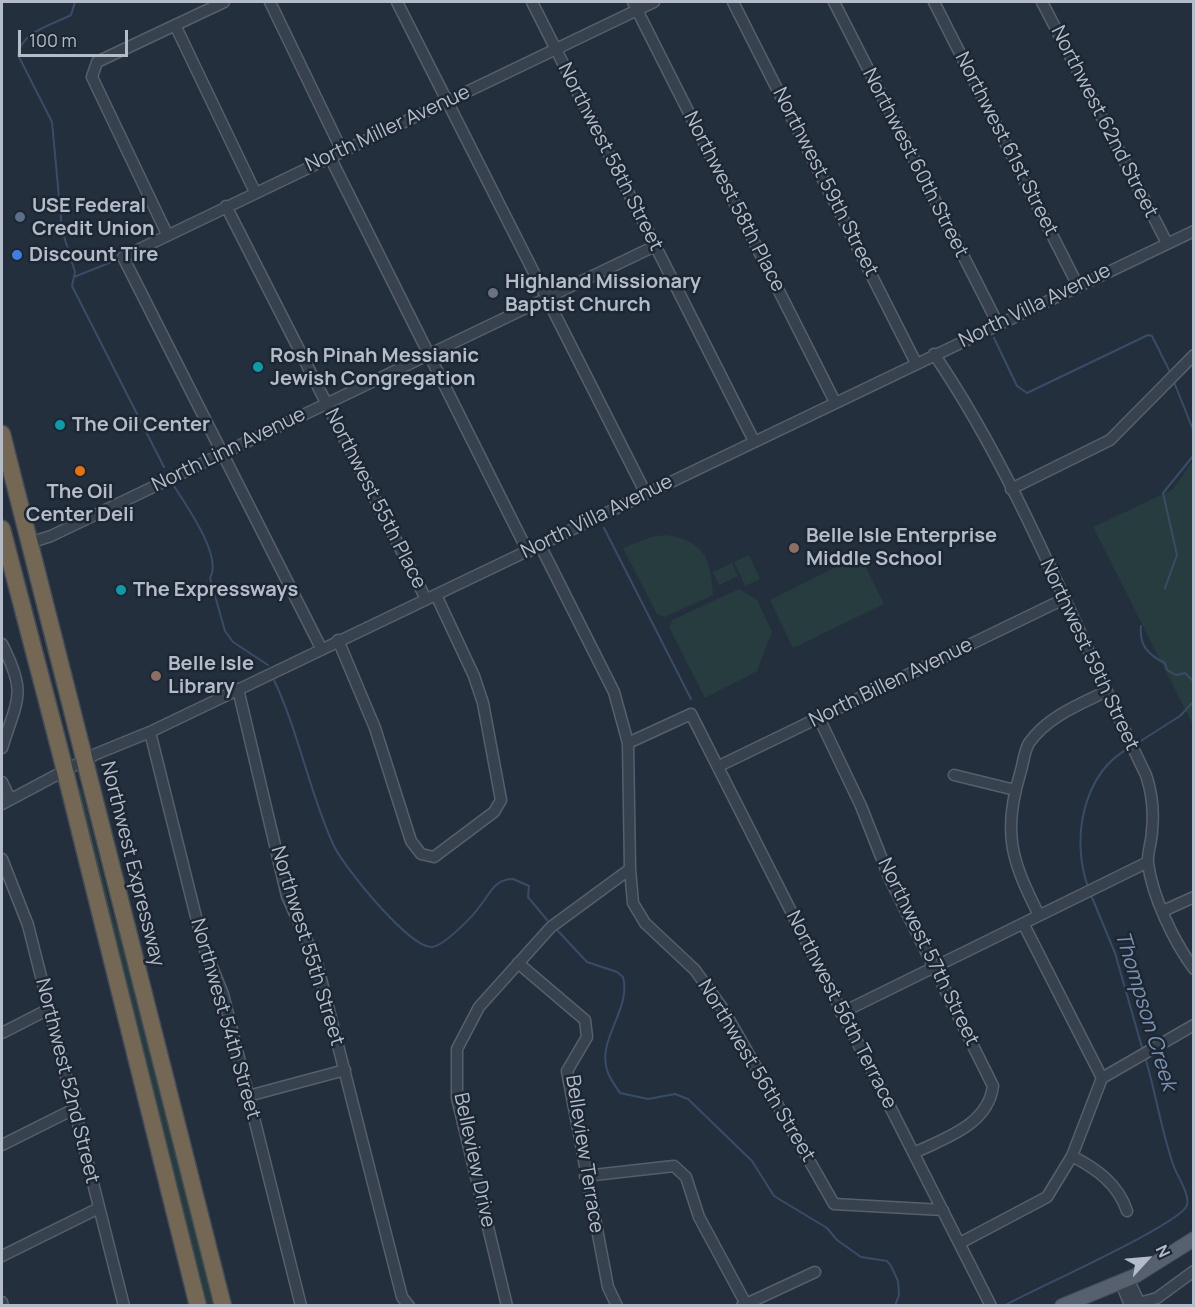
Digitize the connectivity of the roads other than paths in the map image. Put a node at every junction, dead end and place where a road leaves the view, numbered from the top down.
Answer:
1 (224, 2) edge
2 (270, 2) edge
3 (397, 2) edge
4 (532, 2) edge
5 (654, 2) edge
6 (733, 2) edge
7 (834, 2) edge
8 (934, 2) edge
9 (1042, 2) edge
10 (635, 6) edge
11 (175, 25) junction
12 (556, 48) junction
13 (448, 100) junction
14 (342, 151) junction
15 (330, 157) junction
16 (255, 192) junction
17 (226, 206) junction
18 (1194, 231) edge
19 (167, 234) junction
20 (1167, 243) junction
21 (655, 246) junction
22 (1078, 286) junction
23 (547, 296) junction
24 (998, 324) junction
25 (429, 354) junction
26 (934, 354) junction
27 (1194, 355) edge
28 (916, 363) junction
29 (835, 402) junction
30 (326, 403) junction
31 (2, 434) edge
32 (754, 441) junction
33 (222, 453) junction
34 (1011, 489) junction
35 (646, 494) junction
36 (2, 527) edge
37 (29, 543) junction
38 (540, 545) junction
39 (528, 552) junction
40 (5, 557) edge
41 (431, 597) junction
42 (1064, 599) junction
43 (338, 640) junction
44 (2, 644) edge
45 (321, 648) junction
46 (238, 689) junction
47 (1105, 692) junction
48 (819, 718) junction
49 (150, 732) junction
50 (628, 743) junction
51 (2, 748) edge
52 (84, 761) junction
53 (719, 766) junction
54 (64, 772) junction
55 (954, 776) dead end
56 (2, 782) edge
57 (1015, 790) junction
58 (5, 801) edge
59 (2, 859) edge
60 (1148, 862) junction
61 (630, 869) junction
62 (1194, 897) edge
63 (1163, 912) junction
64 (1039, 915) junction
65 (1024, 925) junction
66 (519, 963) junction
67 (933, 967) junction
68 (1194, 969) edge
69 (49, 1009) junction
70 (841, 1013) junction
71 (1194, 1025) edge
72 (2, 1033) edge
73 (345, 1070) junction
74 (1102, 1078) junction
75 (248, 1096) junction
76 (74, 1109) junction
77 (2, 1146) edge
78 (914, 1153) junction
79 (1072, 1156) junction
80 (585, 1176) junction
81 (99, 1208) junction
82 (943, 1210) junction
83 (1127, 1211) dead end
84 (1194, 1239) edge
85 (960, 1243) junction
86 (2, 1256) edge
87 (1194, 1271) edge
88 (815, 1272) dead end
89 (1124, 1281) junction
90 (744, 1304) edge
91 (124, 1305) edge
92 (198, 1305) edge
93 (223, 1305) edge
94 (301, 1305) edge
95 (409, 1305) edge
96 (507, 1305) edge
97 (617, 1305) edge
98 (991, 1305) edge
99 (1062, 1305) edge
100 (1133, 1305) edge

1 - 11 street
2 - 14 street
3 - 13 street
4 - 12 street, Northwest 58th Street
5 - 10 street, North Miller Avenue
6 - 28 street, Northwest 59th Street
7 - 24 street, Northwest 60th Street
8 - 22 street, Northwest 61st Street
9 - 20 street, Northwest 62nd Street
10 - 12 street, North Miller Avenue
10 - 29 street, Northwest 58th Place
11 - 16 street
11 - 19 street
12 - 13 street, North Miller Avenue
12 - 21 street, Northwest 58th Street
13 - 14 street, North Miller Avenue
13 - 23 street
14 - 15 street, North Miller Avenue
15 - 16 street, North Miller Avenue
15 - 25 street
16 - 17 street, North Miller Avenue
17 - 19 street, North Miller Avenue
17 - 30 street, Northwest 55th Place
18 - 20 street, North Villa Avenue
19 - 33 street, North Miller Avenue
20 - 22 street, North Villa Avenue
21 - 23 street, North Linn Avenue
21 - 32 street, Northwest 58th Street
22 - 24 street, North Villa Avenue
23 - 25 street, North Linn Avenue
23 - 35 street
24 - 26 street, North Villa Avenue
25 - 30 street, North Linn Avenue
25 - 39 street
26 - 28 street, North Villa Avenue
26 - 34 street, Northwest 59th Street
27 - 34 street
28 - 29 street, North Villa Avenue
29 - 32 street, North Villa Avenue
30 - 33 street, North Linn Avenue
30 - 41 street, Northwest 55th Place
31 - 37 highway, Northwest Expressway
32 - 35 street, North Villa Avenue
33 - 37 street, North Linn Avenue
33 - 45 street
34 - 42 street, Northwest 59th Street
35 - 38 street, North Villa Avenue
36 - 37 highway
36 - 40 highway
37 - 52 highway, Northwest Expressway
38 - 39 street, North Villa Avenue
38 - 50 street, Northwest 56th Street
39 - 41 street, North Villa Avenue
40 - 54 highway
41 - 43 street, North Villa Avenue
41 - 43 street, Northwest 55th Place
42 - 47 street, Northwest 59th Street
42 - 48 street, North Billen Avenue
43 - 45 street, North Villa Avenue
44 - 51 street
45 - 46 street, North Villa Avenue
46 - 49 street, North Villa Avenue
46 - 73 street, Northwest 55th Street
47 - 57 street
47 - 60 street, Northwest 59th Street
48 - 53 street, North Billen Avenue
48 - 67 street, Northwest 57th Street
49 - 52 street, North Villa Avenue
49 - 75 street, Northwest 54th Street
50 - 53 street, Northwest 56th Terrace
50 - 61 street, Northwest 56th Street
52 - 54 street, North Villa Avenue
52 - 93 highway, Northwest Expressway
53 - 70 street, Northwest 56th Terrace
54 - 58 street, North Villa Avenue
54 - 92 highway
55 - 57 street
56 - 58 street
57 - 64 street
59 - 69 street, Northwest 52nd Street
60 - 63 street, Northwest 59th Street
60 - 64 street
61 - 66 street, Belleview Drive
61 - 82 street, Northwest 56th Street
62 - 63 street
63 - 68 street, Northwest 59th Street
64 - 65 street
65 - 67 street
65 - 74 street
66 - 80 street, Belleview Terrace
66 - 96 street, Belleview Drive
67 - 70 street
67 - 78 street, Northwest 57th Street
69 - 72 street
69 - 76 street, Northwest 52nd Street
70 - 78 street, Northwest 56th Terrace
71 - 74 street
73 - 75 street
73 - 95 street, Northwest 55th Street
74 - 79 street
75 - 94 street, Northwest 54th Street
76 - 77 street
76 - 81 street, Northwest 52nd Street
78 - 82 street, Northwest 56th Terrace
79 - 83 street
79 - 85 street
80 - 90 street
80 - 97 street, Belleview Terrace
81 - 86 street
81 - 91 street, Northwest 52nd Street
82 - 85 street, Northwest 56th Terrace
84 - 89 main road
85 - 98 street, Northwest 56th Terrace
87 - 100 street
88 - 90 street
89 - 99 main road
89 - 100 street

